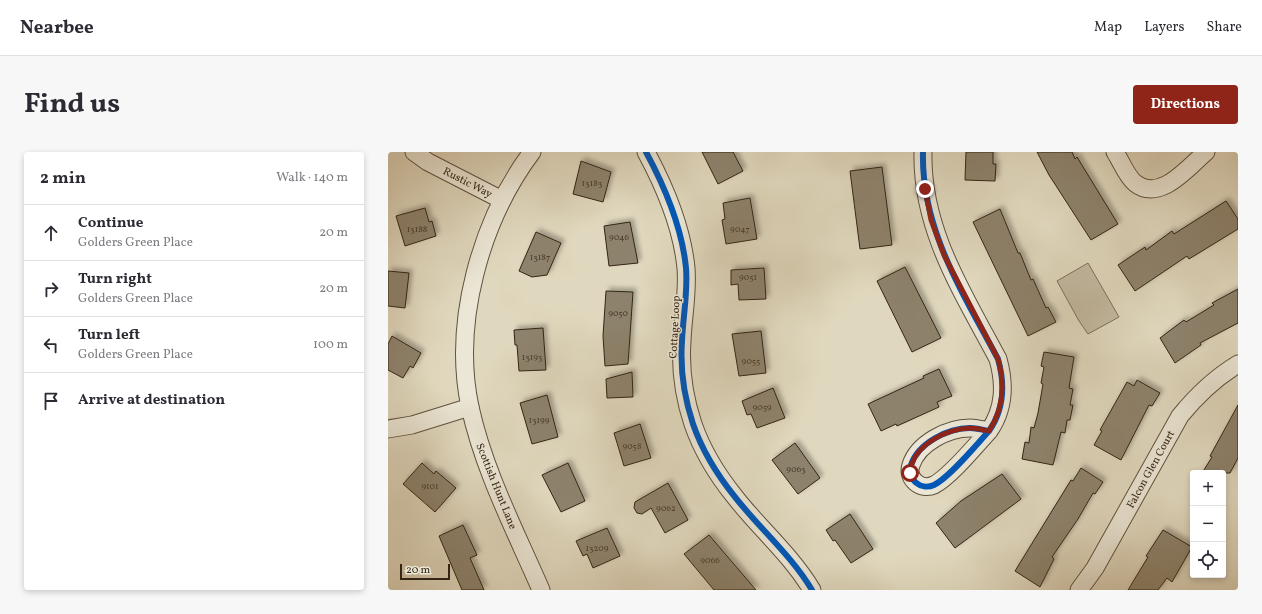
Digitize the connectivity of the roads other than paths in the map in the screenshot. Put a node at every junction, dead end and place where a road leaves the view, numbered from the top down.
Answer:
1 (414, 152) edge
2 (532, 152) edge
3 (646, 152) edge
4 (923, 152) edge
5 (1114, 152) edge
6 (1206, 152) edge
7 (502, 200) junction
8 (1238, 364) edge
9 (470, 407) junction
10 (388, 429) edge
11 (989, 431) dead end
12 (541, 590) edge
13 (812, 590) edge
14 (1079, 590) edge

1 - 7 street, Rustic Way
2 - 7 street, Scottish Hunt Lane
3 - 13 street, Cottage Loop
4 - 11 street
5 - 6 street
7 - 9 street, Scottish Hunt Lane
8 - 14 street, Falcon Glen Court
9 - 10 street
9 - 12 street, Scottish Hunt Lane

